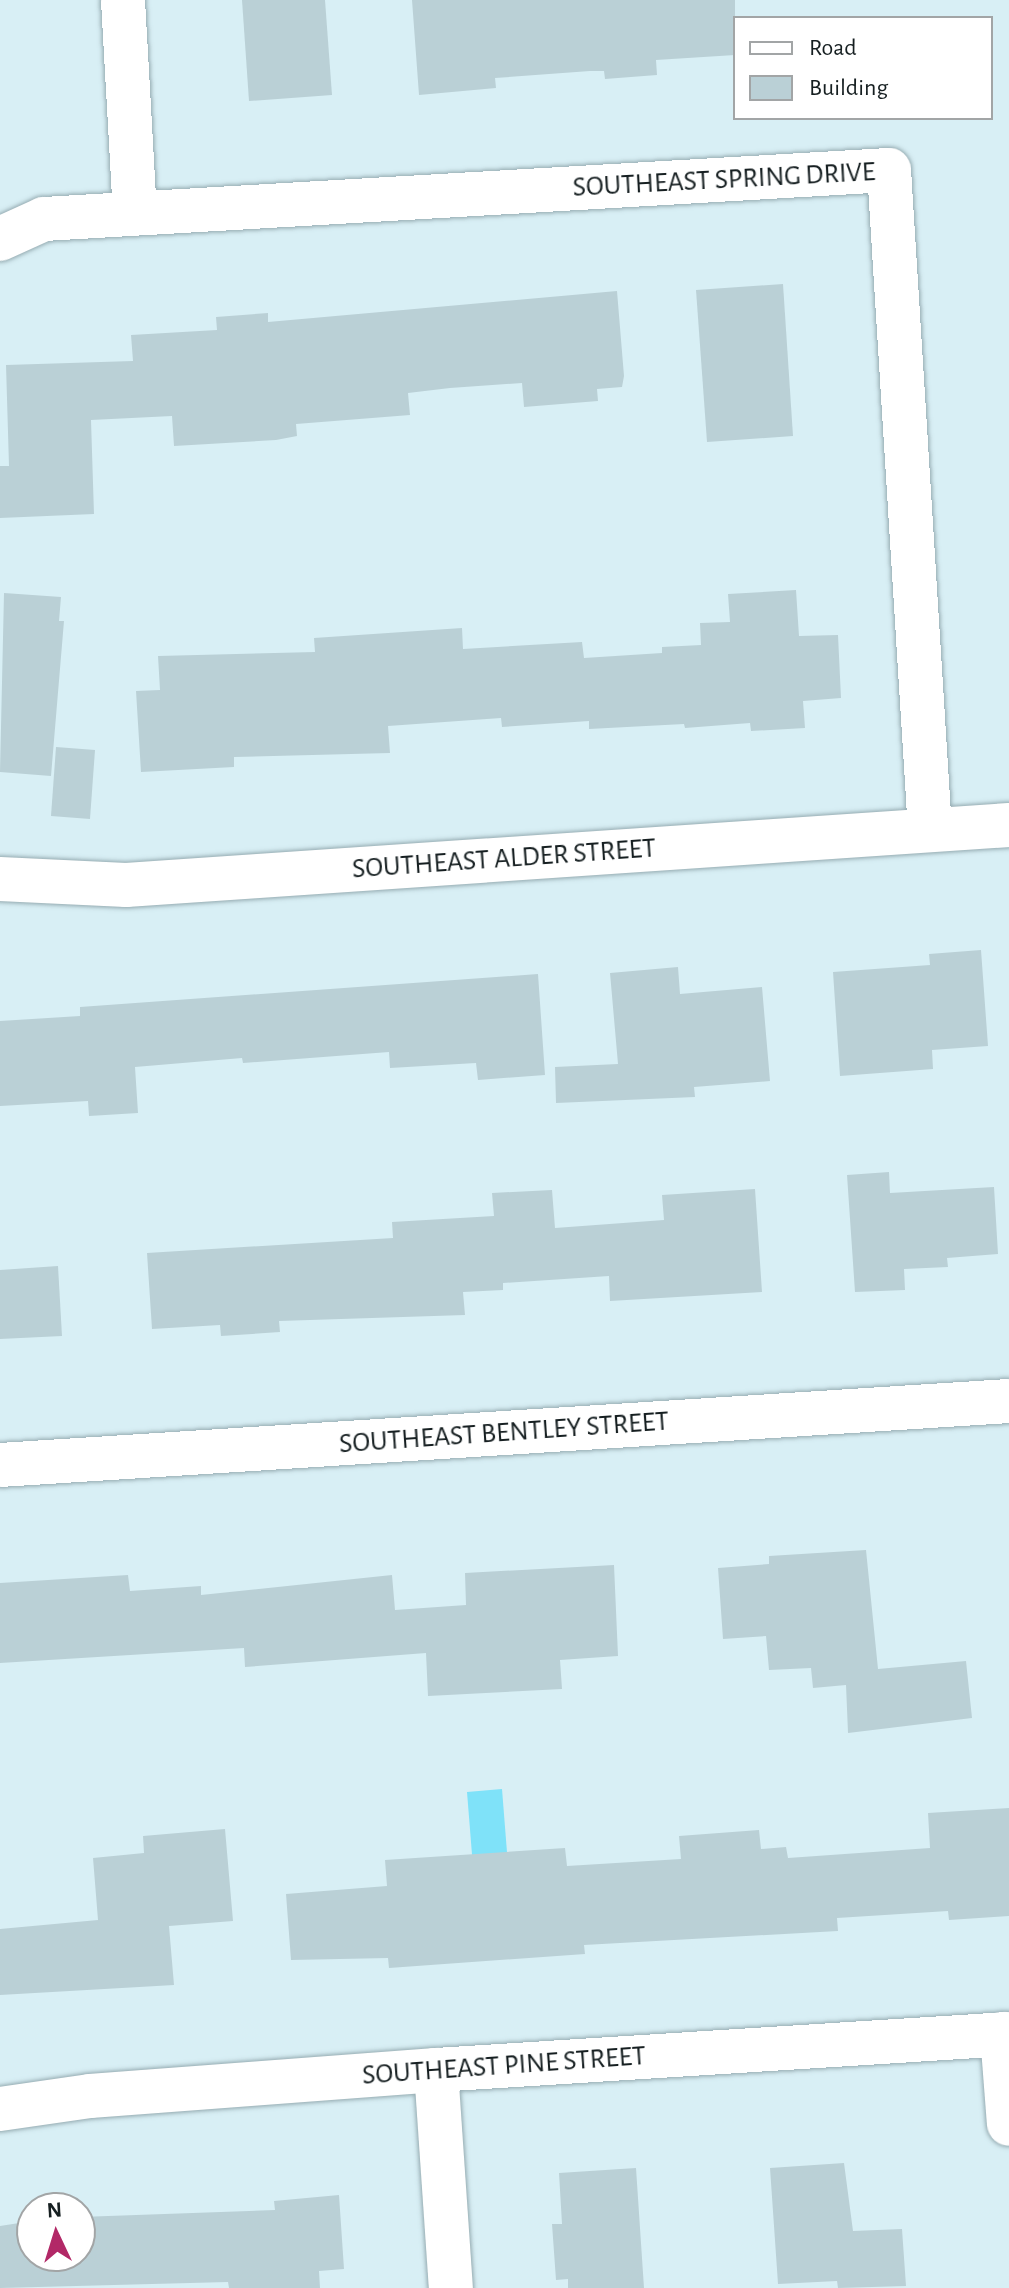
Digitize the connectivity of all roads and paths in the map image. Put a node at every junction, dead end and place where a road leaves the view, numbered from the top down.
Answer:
1 (123, 0) edge
2 (135, 213) junction
3 (0, 239) edge
4 (1009, 825) edge
5 (930, 830) junction
6 (0, 879) edge
7 (1009, 1401) edge
8 (0, 1465) edge
9 (1006, 2034) edge
10 (436, 2070) junction
11 (0, 2109) edge
12 (1009, 2124) edge
13 (451, 2288) edge

1 - 2 street
2 - 3 street, SOUTHEAST SPRING DRIVE
2 - 5 street, SOUTHEAST SPRING DRIVE
4 - 5 street, SOUTHEAST ALDER STREET
5 - 6 street, SOUTHEAST ALDER STREET
7 - 8 street, SOUTHEAST BENTLEY STREET
9 - 10 street, SOUTHEAST PINE STREET
9 - 12 street
10 - 11 street, SOUTHEAST PINE STREET
10 - 13 street

